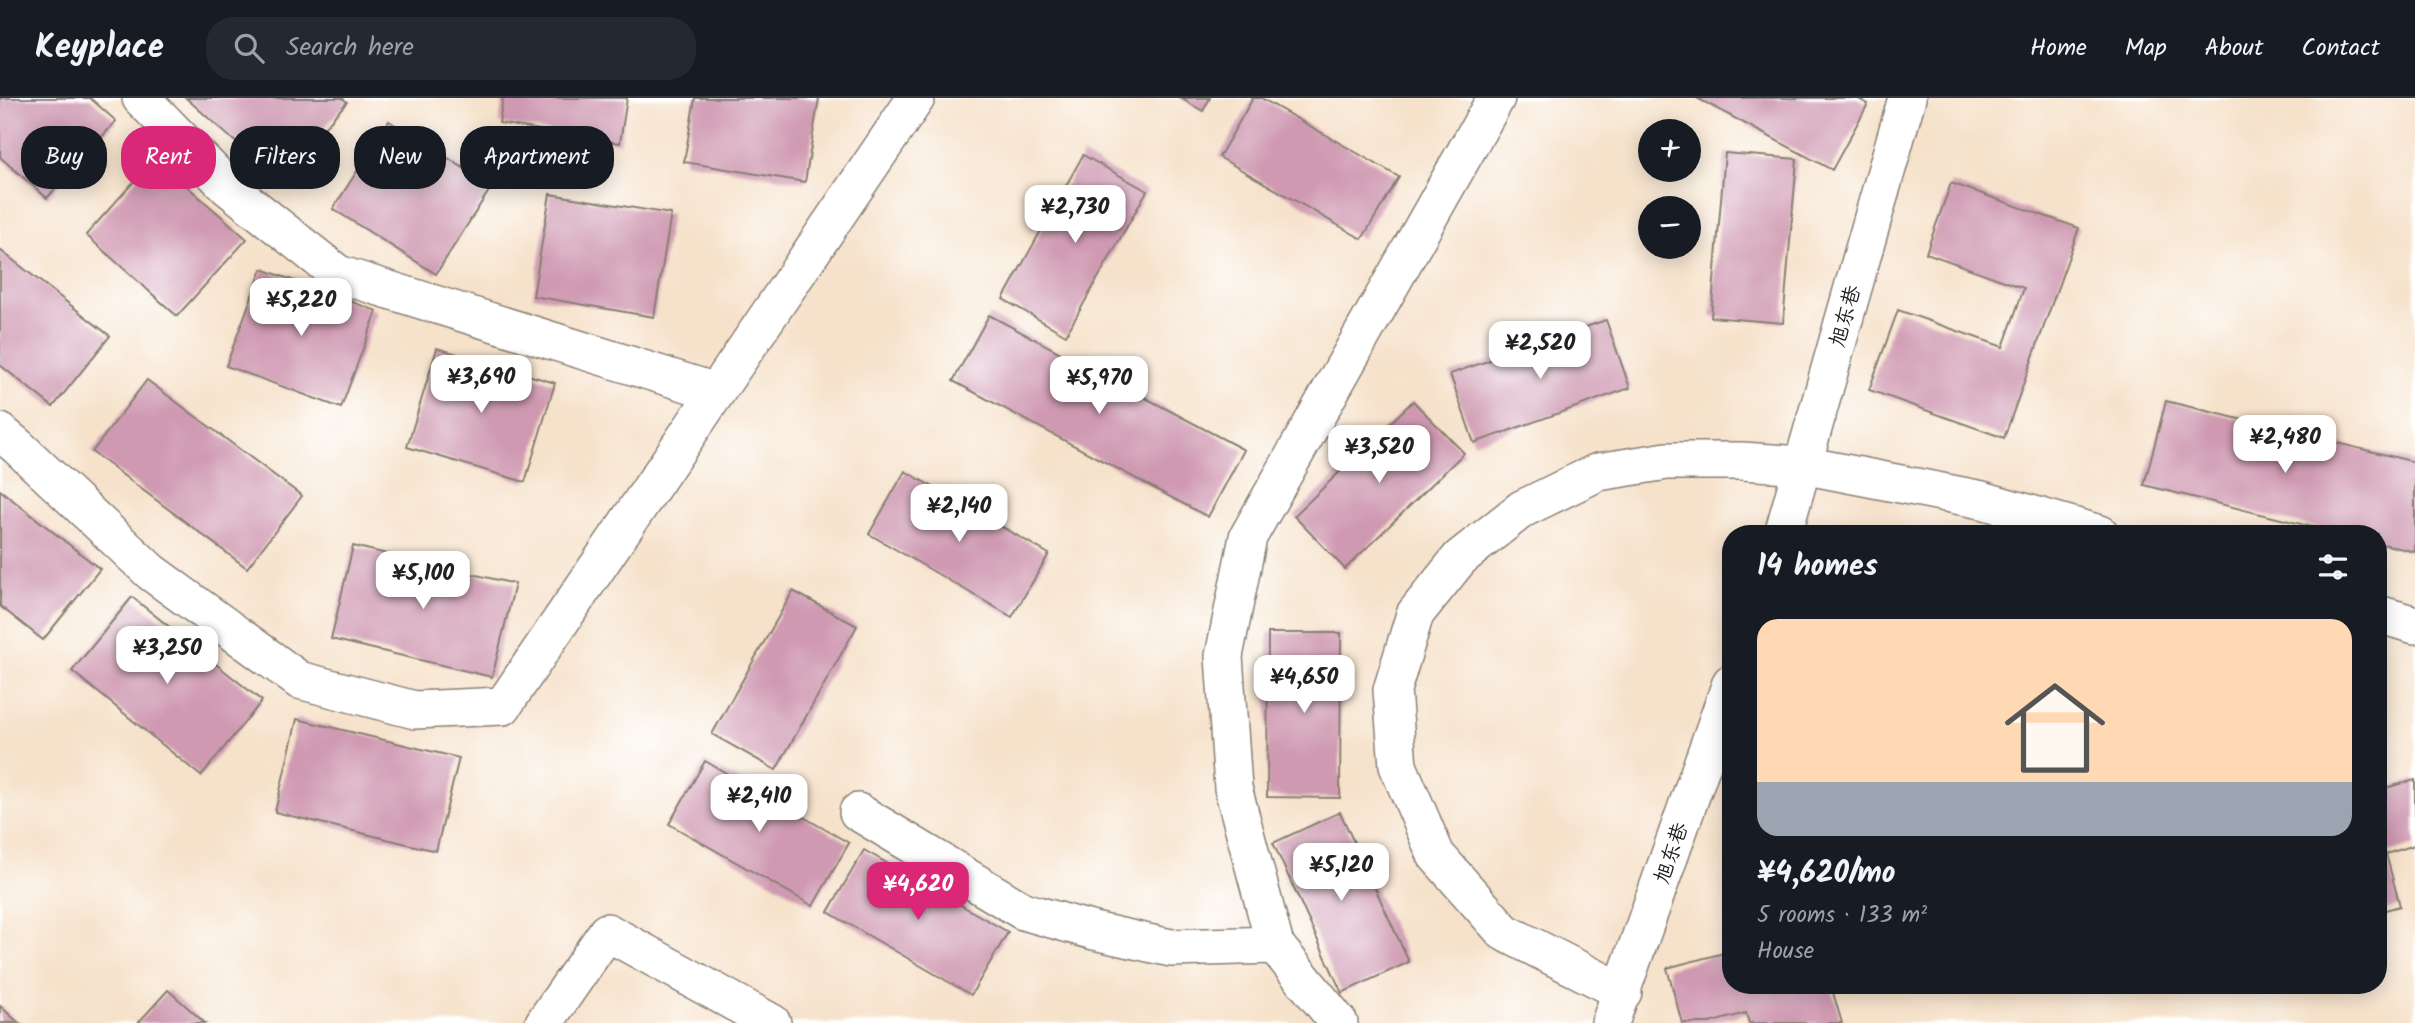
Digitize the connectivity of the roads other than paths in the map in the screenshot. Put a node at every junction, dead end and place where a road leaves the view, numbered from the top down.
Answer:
1 (141, 98) edge
2 (916, 98) edge
3 (1496, 98) edge
4 (1908, 98) edge
5 (716, 392) junction
6 (0, 432) edge
7 (1803, 466) junction
8 (1786, 525) edge
9 (2069, 525) edge
10 (2387, 617) edge
11 (2415, 625) edge
12 (1722, 708) edge
13 (858, 812) dead end
14 (1275, 945) junction
15 (1616, 1007) edge
16 (544, 1023) edge
17 (772, 1023) edge
18 (1339, 1023) edge

1 - 5 street
2 - 5 street
3 - 14 street
4 - 7 street, 旭东巷
5 - 6 street
7 - 8 street, 旭东巷
7 - 9 street
7 - 15 street
10 - 11 street
12 - 15 street, 旭东巷
13 - 14 street
14 - 18 street
16 - 17 street

